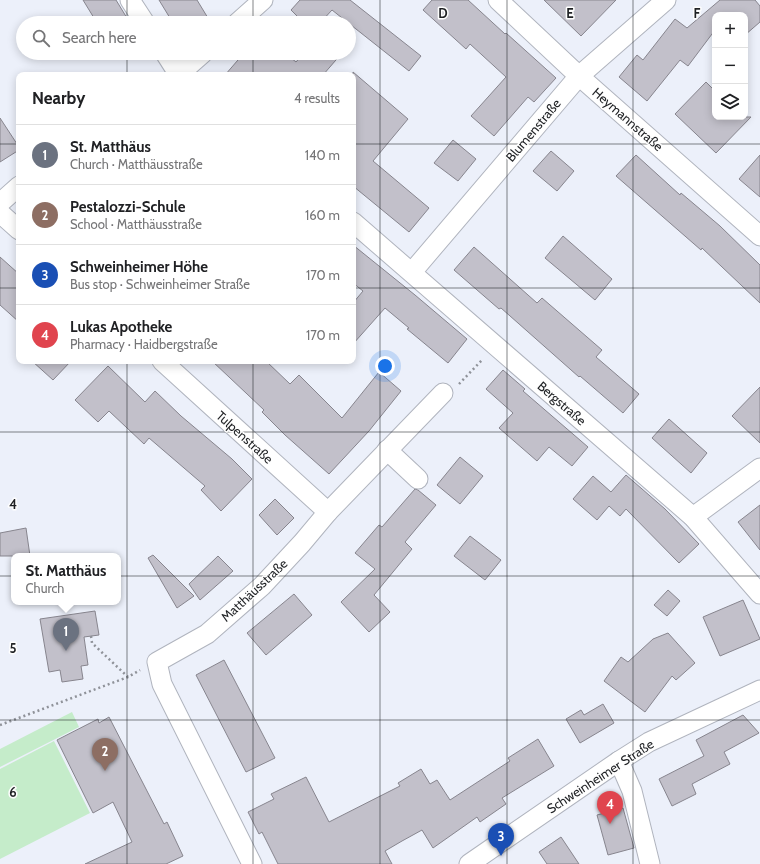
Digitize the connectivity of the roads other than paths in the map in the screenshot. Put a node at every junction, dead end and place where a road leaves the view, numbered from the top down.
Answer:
1 (130, 0) edge
2 (263, 0) edge
3 (498, 0) edge
4 (666, 0) edge
5 (140, 16) edge
6 (245, 16) edge
7 (168, 60) edge
8 (195, 60) edge
9 (176, 72) edge
10 (181, 72) edge
11 (579, 76) junction
12 (16, 189) edge
13 (0, 203) edge
14 (0, 213) edge
15 (356, 225) edge
16 (16, 227) edge
17 (760, 236) edge
18 (412, 272) junction
19 (165, 364) edge
20 (443, 393) road end
21 (387, 450) junction
22 (760, 468) edge
23 (418, 479) dead end
24 (328, 512) junction
25 (693, 517) junction
26 (760, 594) edge
27 (760, 690) edge
28 (619, 760) junction
29 (252, 864) edge
30 (469, 864) edge
31 (650, 864) edge

1 - 5 street
2 - 6 street
3 - 11 street, Heymannstraße
4 - 11 street, Blumenstraße
7 - 9 street
8 - 10 street
11 - 17 street, Heymannstraße
11 - 18 street, Blumenstraße
12 - 13 street
14 - 16 street
15 - 18 street, Bergstraße
18 - 25 street, Bergstraße
19 - 24 street, Tulpenstraße
20 - 21 street, Matthäusstraße
21 - 23 street
21 - 24 street, Matthäusstraße
22 - 25 street
24 - 29 street, Matthäusstraße
25 - 26 street, Bergstraße
27 - 28 street, Schweinheimer Straße
28 - 30 street, Schweinheimer Straße
28 - 31 street

